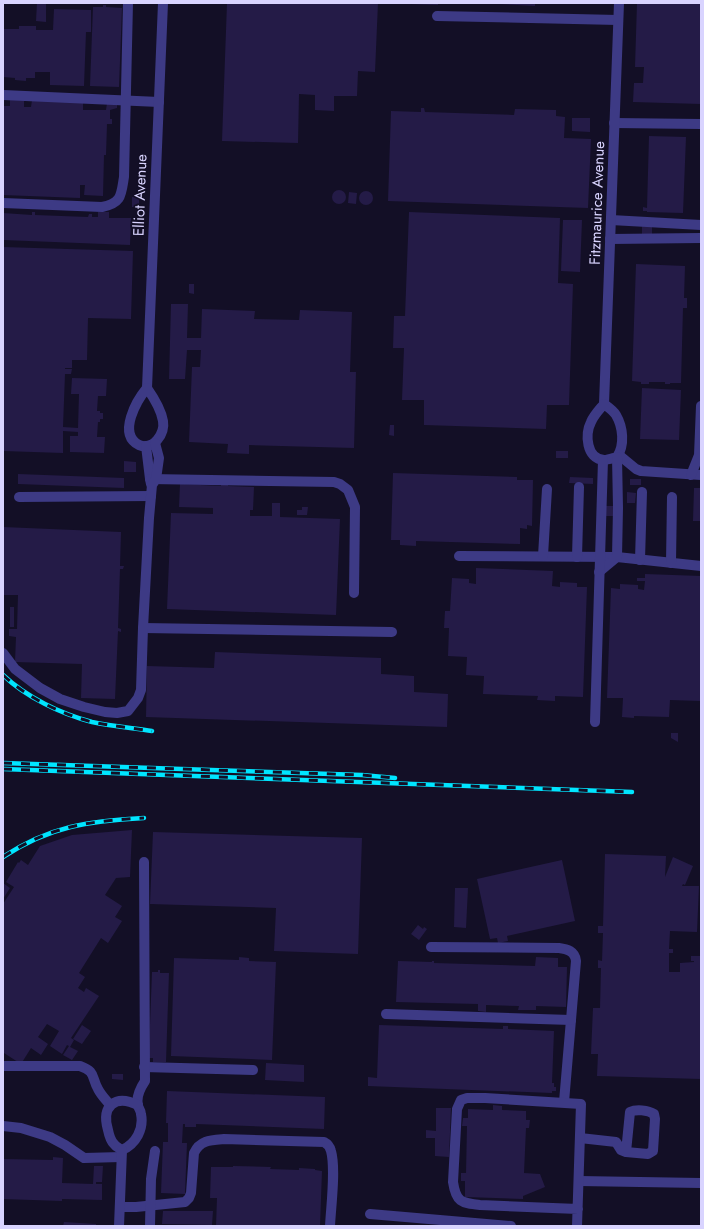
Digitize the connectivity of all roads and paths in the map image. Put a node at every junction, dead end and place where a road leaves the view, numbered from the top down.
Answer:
1 (128, 3) edge
2 (163, 3) edge
3 (619, 3) edge
4 (437, 16) dead end
5 (618, 20) junction
6 (3, 95) edge
7 (126, 100) junction
8 (159, 102) junction
9 (614, 123) junction
10 (701, 124) edge
11 (3, 203) edge
12 (611, 220) junction
13 (660, 222) junction
14 (701, 225) edge
15 (701, 238) edge
16 (610, 239) junction
17 (658, 239) junction
18 (147, 388) junction
19 (604, 404) junction
20 (701, 406) edge
21 (151, 444) junction
22 (618, 456) junction
23 (603, 460) junction
24 (696, 475) edge
25 (153, 481) junction
26 (579, 487) dead end
27 (547, 489) dead end
28 (642, 492) dead end
29 (151, 496) junction
30 (19, 497) dead end
31 (672, 497) dead end
32 (458, 556) dead end
33 (544, 556) junction
34 (577, 557) junction
35 (599, 557) junction
36 (617, 557) junction
37 (640, 560) junction
38 (671, 563) junction
39 (701, 566) edge
40 (599, 572) junction
41 (354, 593) dead end
42 (143, 628) junction
43 (392, 632) dead end
44 (3, 653) edge
45 (595, 722) dead end
46 (144, 862) dead end
47 (431, 947) dead end
48 (386, 1014) dead end
49 (571, 1020) junction
50 (3, 1066) edge
51 (144, 1067) junction
52 (253, 1070) dead end
53 (564, 1102) junction
54 (110, 1105) junction
55 (138, 1105) junction
56 (3, 1126) edge
57 (580, 1136) junction
58 (156, 1151) dead end
59 (626, 1152) junction
60 (122, 1153) junction
61 (579, 1181) junction
62 (701, 1183) edge
63 (150, 1205) junction
64 (120, 1207) junction
65 (578, 1209) junction
66 (370, 1214) dead end
67 (119, 1226) edge
68 (150, 1226) edge
69 (330, 1226) edge
70 (511, 1226) edge
71 (577, 1226) edge

1 - 7 street
2 - 8 street, Elliot Avenue
3 - 5 street, Fitzmaurice Avenue
4 - 5 street
5 - 9 street, Fitzmaurice Avenue
6 - 7 street
7 - 8 street
7 - 11 street
8 - 18 street, Elliot Avenue
9 - 10 street
9 - 12 street, Fitzmaurice Avenue
12 - 13 street
12 - 16 street, Fitzmaurice Avenue
13 - 14 street
13 - 17 street
15 - 17 street
16 - 17 street
16 - 19 street, Fitzmaurice Avenue
18 - 21 street
18 - 21 street
19 - 22 street
19 - 23 street
20 - 24 street
21 - 25 street
22 - 23 street
22 - 24 street
22 - 36 street
23 - 35 street
25 - 29 street
25 - 41 street
26 - 34 street
27 - 33 street
28 - 37 street
29 - 30 street
29 - 42 street
31 - 38 street
32 - 33 street
33 - 34 street
34 - 35 street
35 - 36 street
35 - 40 street
36 - 37 street
36 - 40 street
37 - 38 street
38 - 39 street
40 - 45 street
42 - 43 street
42 - 44 street
46 - 51 street
47 - 49 street
48 - 49 street
49 - 53 street
50 - 54 street
51 - 52 street
51 - 55 street
53 - 57 street
53 - 65 street
54 - 55 street
54 - 60 street
55 - 60 street
56 - 60 street
57 - 59 street
57 - 61 street
58 - 63 street
59 - 59 street
60 - 64 street
61 - 62 street
61 - 65 street
63 - 64 street
63 - 68 street
63 - 69 street
64 - 67 street
65 - 71 street
66 - 70 street

